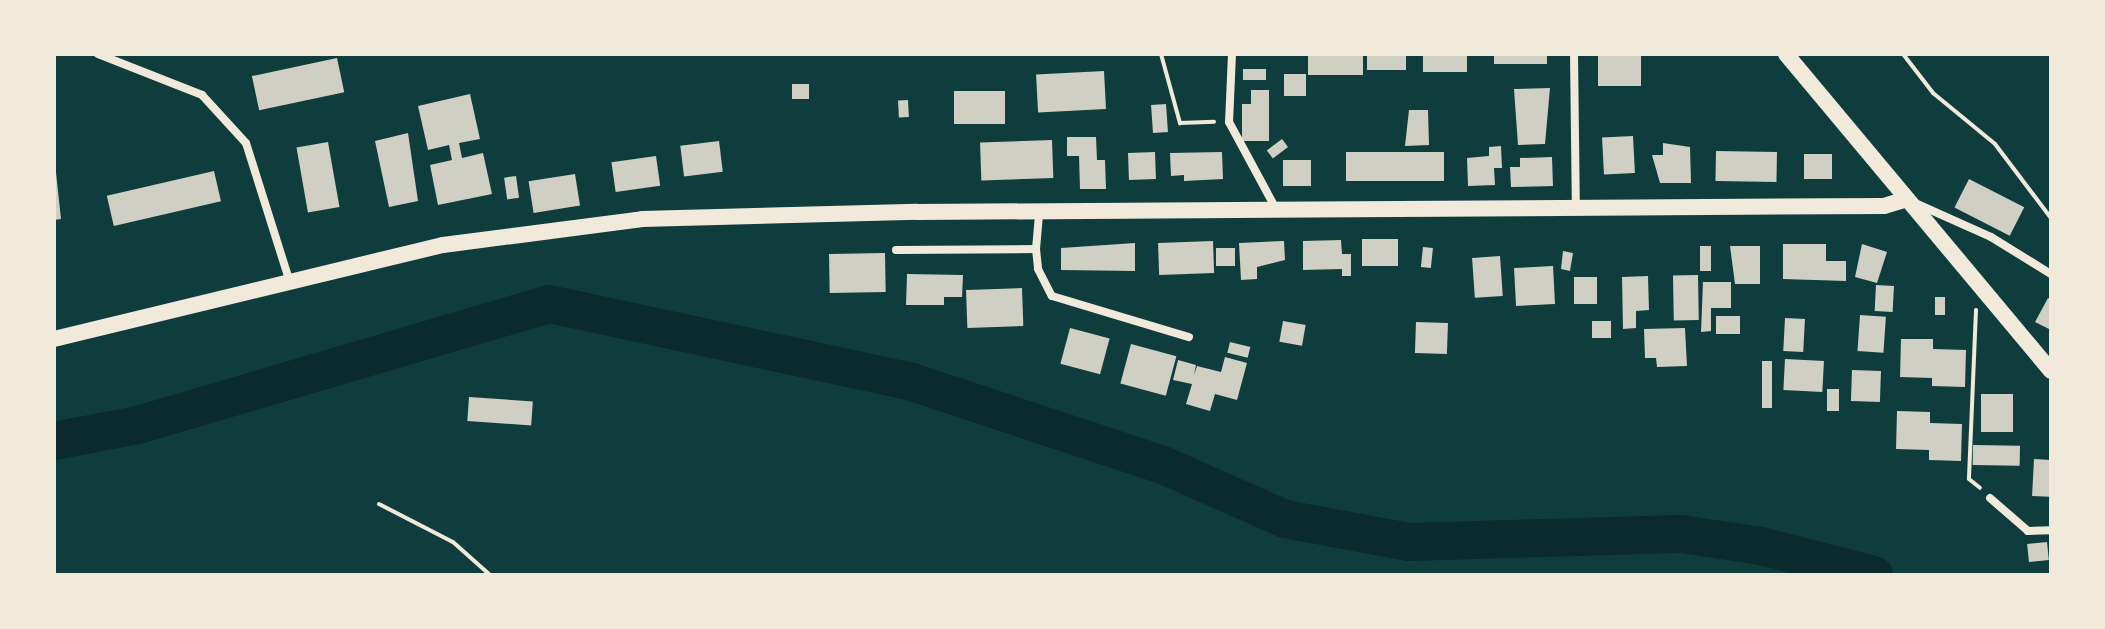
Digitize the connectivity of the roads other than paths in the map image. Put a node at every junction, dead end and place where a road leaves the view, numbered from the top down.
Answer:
1 (98, 54) edge
2 (1232, 54) edge
3 (1574, 54) edge
4 (1786, 54) edge
5 (1907, 199) junction
6 (1576, 209) junction
7 (1277, 210) junction
8 (1039, 213) junction
9 (1036, 249) junction
10 (896, 250) dead end
11 (2051, 274) edge
12 (289, 279) junction
13 (1189, 337) dead end
14 (55, 339) edge
15 (2051, 371) edge
16 (1990, 498) road end
17 (2051, 530) edge

1 - 12 street
2 - 7 street
3 - 6 street
4 - 5 main road
5 - 6 main road
5 - 11 street
5 - 15 main road
6 - 7 main road
7 - 8 main road
8 - 9 street
8 - 12 main road
9 - 10 street
9 - 13 street
12 - 14 main road
16 - 17 street

